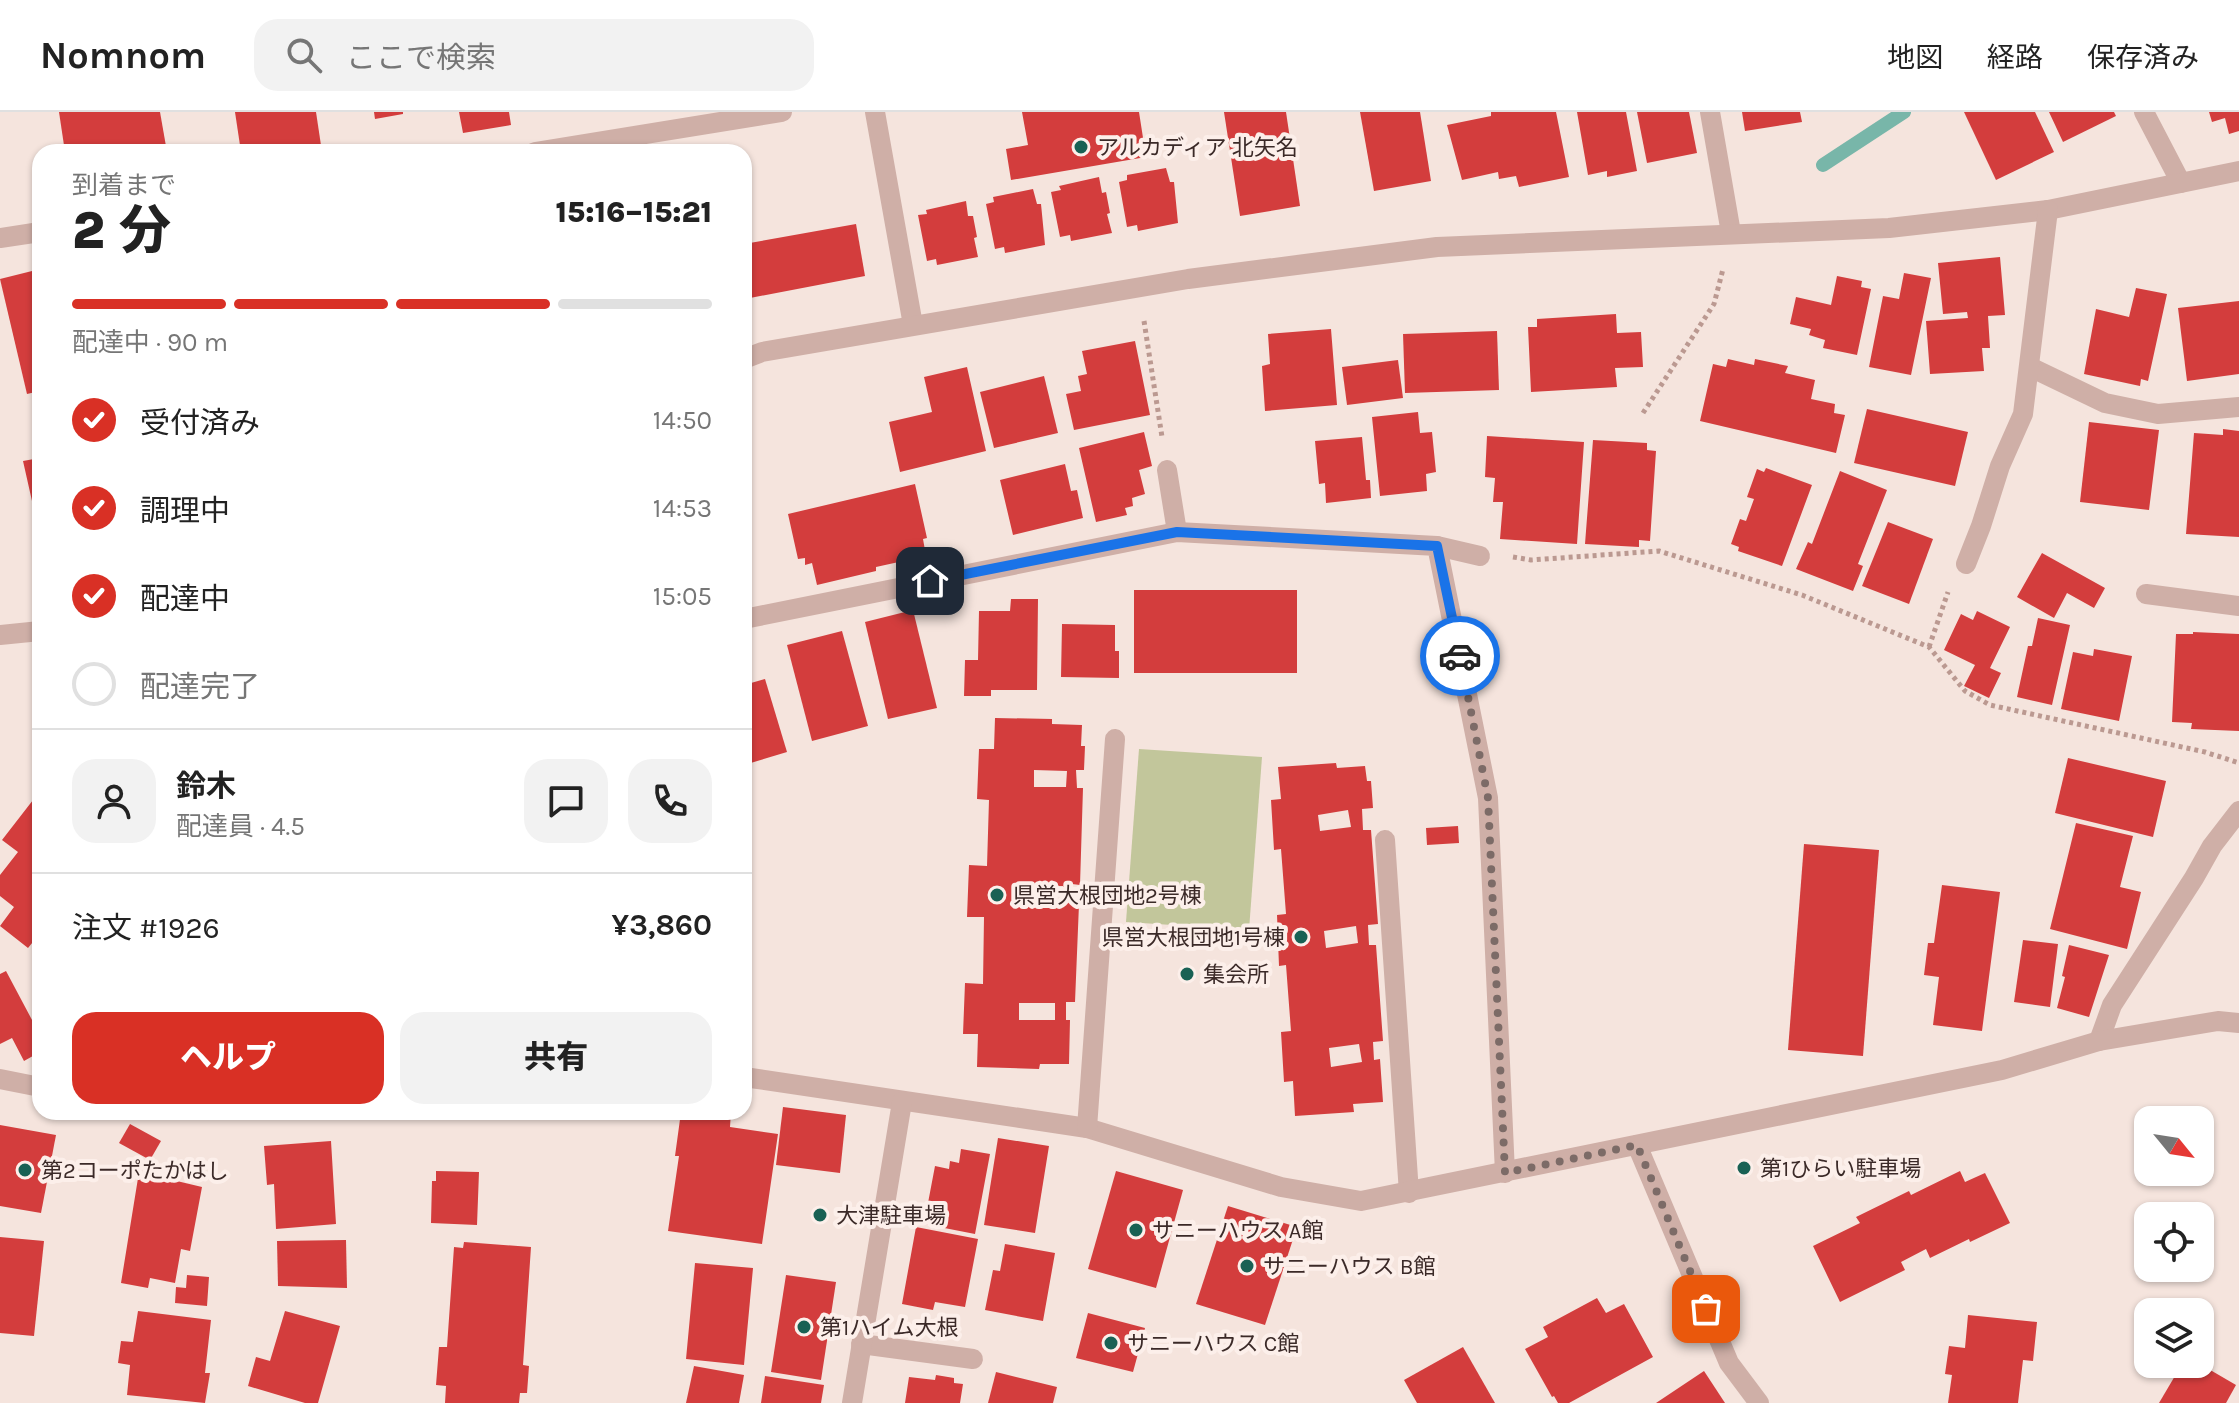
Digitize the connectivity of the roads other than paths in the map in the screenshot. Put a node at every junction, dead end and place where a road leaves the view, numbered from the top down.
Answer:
1 (782, 112) edge
2 (875, 112) edge
3 (1710, 112) edge
4 (2144, 112) edge
5 (584, 144) edge
6 (2239, 171) edge
7 (2181, 183) junction
8 (2048, 210) junction
9 (32, 233) edge
10 (1731, 233) junction
11 (0, 238) edge
12 (913, 325) junction
13 (752, 356) edge
14 (2030, 367) junction
15 (2239, 407) edge
16 (1167, 470) road end
17 (1177, 532) junction
18 (1437, 546) junction
19 (1480, 556) dead end
20 (1966, 564) dead end
21 (2146, 594) dead end
22 (2239, 606) edge
23 (752, 617) edge
24 (32, 632) edge
25 (0, 635) edge
26 (1115, 739) dead end
27 (2239, 811) edge
28 (1385, 840) dead end
29 (2239, 1023) edge
30 (2099, 1041) junction
31 (752, 1078) edge
32 (0, 1079) edge
33 (32, 1085) edge
34 (902, 1102) junction
35 (1087, 1128) junction
36 (1637, 1145) junction
37 (1505, 1173) junction
38 (1409, 1193) junction
39 (861, 1344) junction
40 (973, 1359) dead end
41 (852, 1403) edge
42 (1759, 1403) edge

1 - 5 street
2 - 12 street
3 - 10 street
4 - 7 street
6 - 7 street
7 - 8 street
8 - 10 street
8 - 14 street
9 - 11 street
10 - 12 street
12 - 13 street
14 - 15 street
14 - 20 street
16 - 17 street
17 - 18 street
17 - 23 street
18 - 19 street
18 - 37 street
21 - 22 street
24 - 25 street
26 - 35 street
27 - 30 street
28 - 38 street
29 - 30 street
30 - 36 street
31 - 34 street
32 - 33 street
34 - 35 street
34 - 39 street
35 - 38 street
36 - 37 street
36 - 42 street
37 - 38 street
39 - 40 street
39 - 41 street

